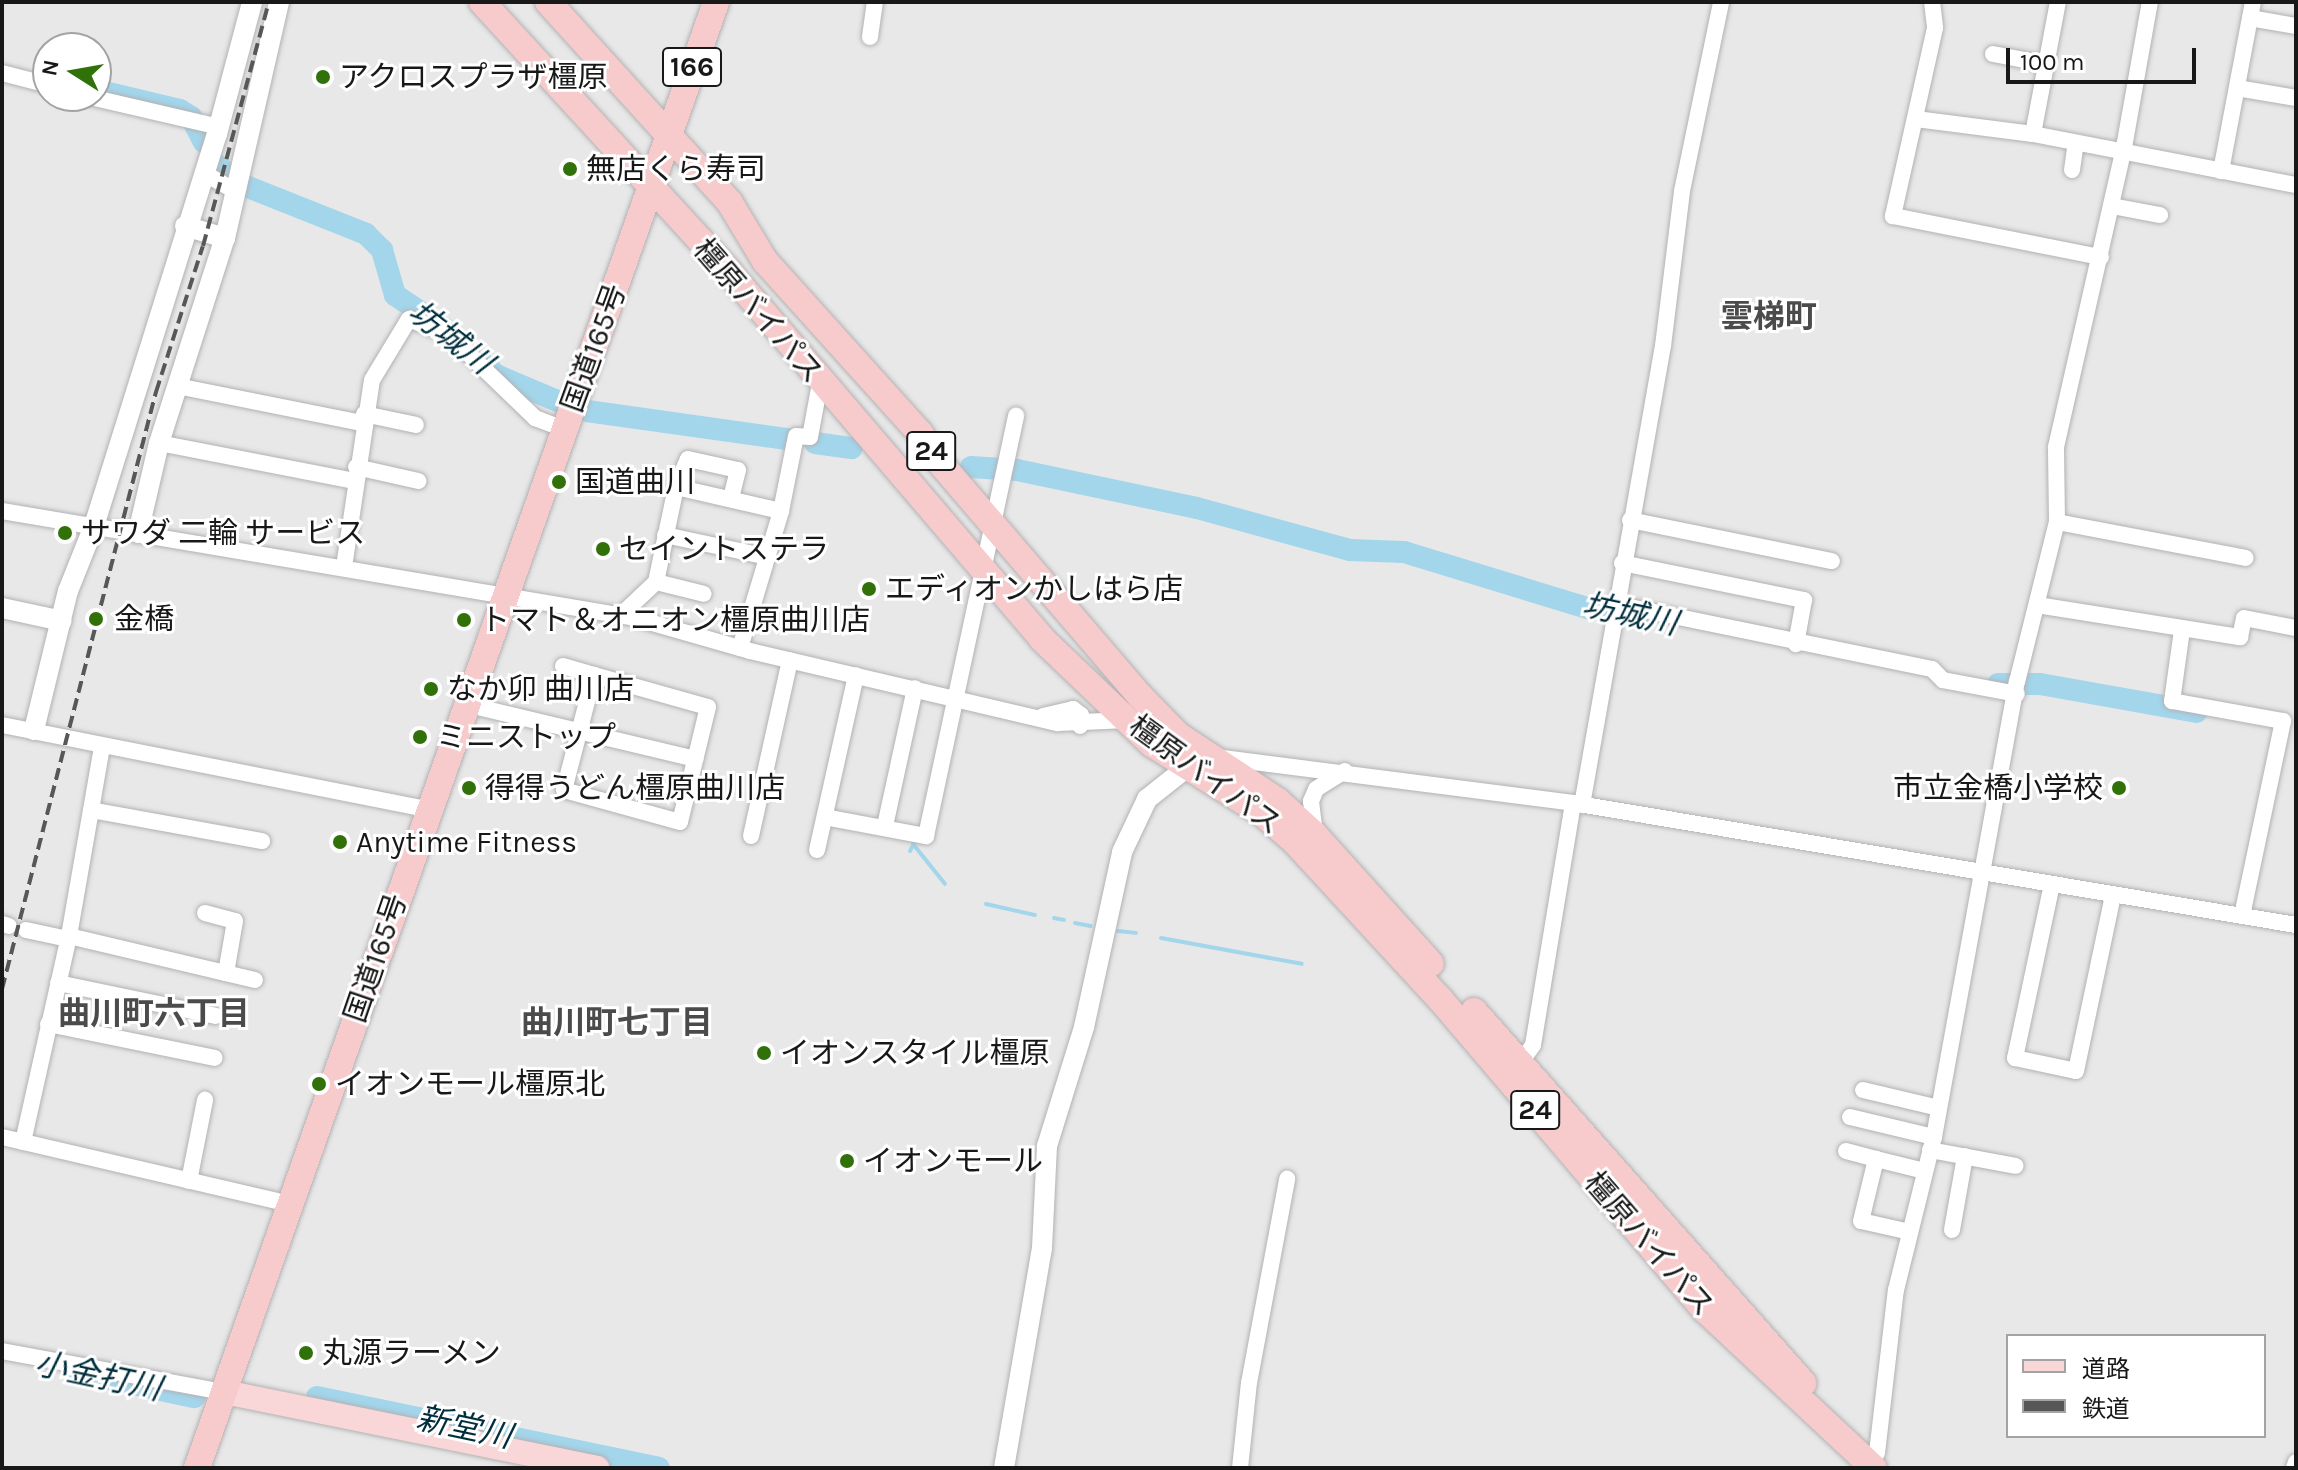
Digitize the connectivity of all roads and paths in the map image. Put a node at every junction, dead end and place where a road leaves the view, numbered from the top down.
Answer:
1 (252, 2) edge
2 (279, 2) edge
3 (482, 2) edge
4 (548, 2) edge
5 (716, 2) edge
6 (875, 2) edge
7 (1721, 2) edge
8 (1932, 2) edge
9 (2058, 2) edge
10 (2150, 2) edge
11 (2252, 10) edge
12 (2296, 26) edge
13 (870, 37) dead end
14 (1993, 54) dead end
15 (2046, 64) junction
16 (2, 73) edge
17 (32, 81) edge
18 (2237, 88) junction
19 (2296, 98) edge
20 (112, 102) edge
21 (1916, 119) junction
22 (219, 127) junction
23 (669, 132) junction
24 (2033, 134) junction
25 (2076, 143) junction
26 (2123, 153) junction
27 (2072, 170) dead end
28 (2221, 171) junction
29 (204, 173) junction
30 (2296, 185) edge
31 (651, 189) junction
32 (234, 190) junction
33 (2112, 206) junction
34 (2160, 215) dead end
35 (185, 226) junction
36 (686, 228) junction
37 (225, 238) junction
38 (2101, 257) junction
39 (617, 287) junction
40 (819, 323) junction
41 (791, 350) junction
42 (820, 383) junction
43 (177, 386) junction
44 (1016, 416) dead end
45 (363, 418) junction
46 (416, 425) dead end
47 (564, 429) junction
48 (159, 443) junction
49 (356, 474) junction
50 (418, 481) dead end
51 (676, 487) junction
52 (731, 499) junction
53 (2, 511) edge
54 (781, 511) junction
55 (991, 520) junction
56 (1630, 520) junction
57 (2057, 522) junction
58 (94, 526) junction
59 (138, 533) junction
60 (665, 535) junction
61 (768, 557) junction
62 (2246, 558) dead end
63 (1832, 561) dead end
64 (1622, 563) junction
65 (344, 567) junction
66 (985, 574) junction
67 (656, 582) junction
68 (704, 594) dead end
69 (505, 596) junction
70 (2037, 605) junction
71 (2, 608) edge
72 (1613, 610) junction
73 (620, 616) junction
74 (62, 621) junction
75 (2296, 628) edge
76 (2182, 630) junction
77 (1796, 644) junction
78 (740, 648) junction
79 (790, 660) junction
80 (563, 666) dead end
81 (594, 675) junction
82 (856, 675) junction
83 (915, 688) junction
84 (2017, 688) junction
85 (952, 697) junction
86 (465, 704) junction
87 (1128, 720) junction
88 (2, 725) edge
89 (579, 729) junction
90 (34, 730) junction
91 (102, 746) junction
92 (696, 759) junction
93 (1197, 762) junction
94 (1347, 771) junction
95 (1577, 804) junction
96 (427, 809) junction
97 (91, 810) junction
98 (825, 817) junction
99 (885, 826) junction
100 (1315, 835) junction
101 (751, 836) dead end
102 (262, 841) dead end
103 (817, 850) dead end
104 (1982, 872) junction
105 (2052, 884) junction
106 (2113, 895) junction
107 (205, 913) dead end
108 (2242, 916) junction
109 (2296, 925) edge
110 (12, 927) edge
111 (69, 937) junction
112 (226, 973) junction
113 (255, 980) dead end
114 (58, 983) junction
115 (216, 1016) dead end
116 (48, 1024) junction
117 (215, 1058) dead end
118 (1520, 1063) junction
119 (1863, 1090) dead end
120 (205, 1100) dead end
121 (1939, 1108) junction
122 (1850, 1117) dead end
123 (2, 1137) edge
124 (23, 1142) junction
125 (1932, 1143) junction
126 (1846, 1151) dead end
127 (1965, 1156) junction
128 (1876, 1159) junction
129 (2016, 1166) dead end
130 (1925, 1171) junction
131 (1287, 1179) dead end
132 (189, 1181) junction
133 (289, 1204) junction
134 (1952, 1230) dead end
135 (1910, 1232) junction
136 (2, 1351) edge
137 (224, 1392) junction
138 (2296, 1462) edge
139 (1881, 1464) edge
140 (197, 1468) edge
141 (597, 1468) edge
142 (1004, 1468) edge
143 (1240, 1468) edge
144 (2294, 1468) edge

1 - 22 street
2 - 32 street
3 - 31 highway, 橿原バイパス / 24
4 - 23 highway, 橿原バイパス / 24
5 - 23 highway, 166
6 - 13 street
7 - 56 street
8 - 21 street
9 - 15 street
10 - 26 street
11 - 12 street
11 - 18 street
14 - 15 street
15 - 24 street
16 - 17 street
18 - 19 street
18 - 28 street
20 - 22 street
21 - 24 street
21 - 38 street
22 - 29 street
23 - 31 highway, 国道165号
23 - 40 highway, 橿原バイパス / 24
24 - 25 street
25 - 26 street
25 - 27 street
26 - 28 street
26 - 33 street
28 - 30 street
29 - 32 street
29 - 35 street
31 - 36 highway, 橿原バイパス / 24
31 - 39 highway, 国道165号
32 - 37 street
33 - 34 street
33 - 38 street
35 - 37 street
35 - 58 street
36 - 39 highway
36 - 41 highway, 橿原バイパス / 24
37 - 43 street
38 - 57 street
39 - 47 highway, 国道165号
40 - 41 highway
40 - 55 highway, 橿原バイパス / 24
41 - 42 highway, 橿原バイパス / 24
42 - 54 street
42 - 66 highway, 橿原バイパス / 24
43 - 45 street
43 - 48 street
44 - 55 street
45 - 46 street
45 - 47 street
45 - 49 street
47 - 69 highway, 国道165号
48 - 49 street
48 - 59 street
49 - 50 street
49 - 65 street
51 - 52 street
51 - 52 street
51 - 60 street
52 - 54 street
53 - 58 street
54 - 61 street
55 - 66 street
55 - 93 highway, 橿原バイパス / 24
56 - 63 street
56 - 64 street
57 - 62 street
57 - 70 street
58 - 59 street
58 - 74 street
59 - 65 street
60 - 61 street
60 - 67 street
61 - 78 street
64 - 72 street
64 - 77 street
65 - 69 street
66 - 85 street
66 - 87 highway, 橿原バイパス / 24
67 - 68 street
67 - 73 street
69 - 73 street
69 - 86 highway, 国道165号
70 - 76 street
70 - 84 street
71 - 74 street
72 - 77 street
72 - 95 street
73 - 78 street
74 - 90 street
75 - 76 street
76 - 108 street
77 - 84 street
78 - 79 street
79 - 82 street
79 - 101 street
80 - 81 street
81 - 89 street
81 - 92 street
82 - 83 street
82 - 98 street
83 - 85 street
83 - 99 street
84 - 104 street
85 - 87 street
85 - 99 street
86 - 89 street
86 - 96 highway, 国道165号
87 - 93 highway, 橿原バイパス / 24
88 - 90 street
89 - 92 street
89 - 92 street
90 - 91 street
91 - 96 street
91 - 97 street
93 - 94 street
93 - 100 highway, 橿原バイパス / 24
93 - 139 highway, 橿原バイパス / 24
93 - 142 street
94 - 95 street
94 - 100 street
95 - 104 street
95 - 118 street
96 - 133 highway, 国道165号
97 - 102 street
97 - 111 street
98 - 99 street
98 - 103 street
100 - 118 highway, 橿原バイパス / 24
104 - 105 street
104 - 121 street
105 - 106 street
105 - 106 street
106 - 108 street
107 - 112 street
108 - 109 street
110 - 111 street
111 - 112 street
111 - 114 street
112 - 113 street
114 - 115 street
114 - 116 street
116 - 117 street
116 - 124 street
118 - 139 highway, 橿原バイパス / 24
119 - 121 street
120 - 132 street
121 - 125 street
122 - 125 street
123 - 124 street
124 - 132 street
125 - 127 street
125 - 130 street
126 - 128 street
127 - 129 street
127 - 134 street
128 - 130 street
128 - 135 street
130 - 135 street
131 - 143 street
132 - 133 street
133 - 137 highway, 国道165号
135 - 139 street
136 - 137 street
137 - 140 highway, 国道165号
137 - 141 main road
138 - 144 street

